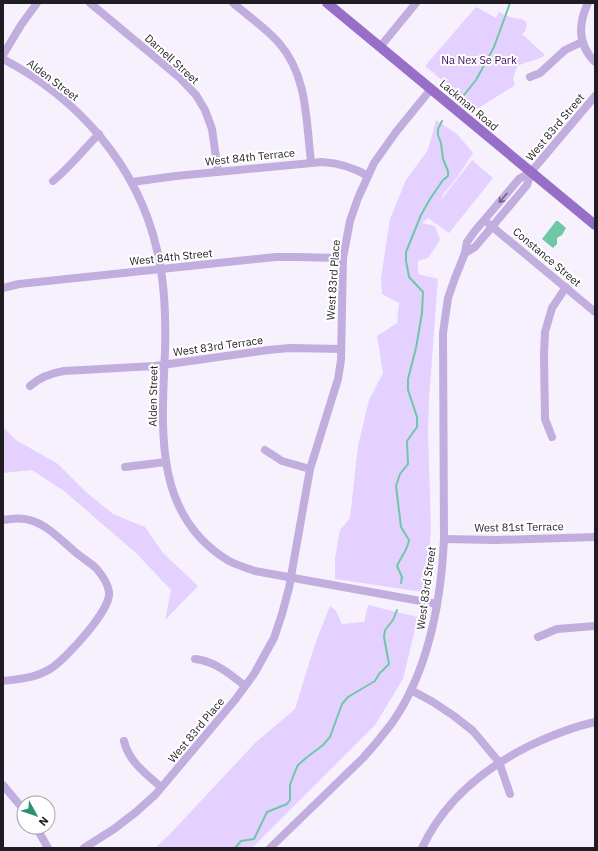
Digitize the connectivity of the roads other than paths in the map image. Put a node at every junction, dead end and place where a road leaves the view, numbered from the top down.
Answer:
1 (37, 3) edge
2 (90, 3) edge
3 (233, 3) edge
4 (327, 3) edge
5 (416, 3) edge
6 (588, 3) edge
7 (582, 42) junction
8 (380, 47) junction
9 (3, 55) edge
10 (3, 59) edge
11 (595, 62) edge
12 (530, 77) dead end
13 (431, 90) junction
14 (595, 96) edge
15 (98, 134) junction
16 (311, 162) junction
17 (218, 172) junction
18 (531, 172) junction
19 (368, 176) junction
20 (53, 181) dead end
21 (132, 182) junction
22 (484, 220) junction
23 (595, 225) edge
24 (492, 227) junction
25 (465, 253) junction
26 (343, 258) junction
27 (161, 269) junction
28 (566, 287) junction
29 (3, 288) edge
30 (595, 312) edge
31 (341, 349) junction
32 (164, 365) junction
33 (30, 386) dead end
34 (552, 437) dead end
35 (265, 450) dead end
36 (166, 462) junction
37 (125, 467) dead end
38 (310, 469) junction
39 (3, 520) edge
40 (595, 537) edge
41 (444, 539) junction
42 (290, 578) junction
43 (437, 604) junction
44 (595, 626) edge
45 (538, 637) dead end
46 (195, 659) dead end
47 (3, 681) edge
48 (246, 686) junction
49 (411, 690) junction
50 (595, 722) edge
51 (124, 741) dead end
52 (499, 762) junction
53 (3, 785) edge
54 (161, 787) junction
55 (510, 794) dead end
56 (16, 800) edge
57 (41, 835) edge
58 (48, 848) edge
59 (84, 848) edge
60 (270, 848) edge
61 (422, 848) edge

1 - 9 street
2 - 17 street, Darnell Street
3 - 16 street
4 - 8 main road, Lackman Road
5 - 8 street
6 - 7 street
7 - 11 street
7 - 12 street
8 - 13 main road, Lackman Road
10 - 15 street, Alden Street
13 - 18 main road, Lackman Road
13 - 19 street, West 83rd Place
14 - 18 street, West 83rd Street
15 - 20 street
15 - 21 street, Alden Street
16 - 17 street, West 84th Terrace
16 - 19 street, West 84th Terrace
17 - 21 street, West 84th Terrace
18 -> 22 street, West 83rd Street
18 - 23 main road, Lackman Road
18 - 24 street, West 83rd Street
19 - 26 street, West 83rd Place
21 - 27 street, Alden Street
22 - 24 street, Constance Street
22 - 25 street, West 83rd Street
24 - 25 street, West 83rd Street
24 - 28 street, Constance Street
25 - 41 street, West 83rd Street
26 - 27 street, West 84th Street
26 - 31 street, West 83rd Place
27 - 29 street, West 84th Street
27 - 32 street, Alden Street
28 - 30 street, Constance Street
28 - 34 street
31 - 32 street, West 83rd Terrace
31 - 38 street, West 83rd Place
32 - 33 street, West 83rd Terrace
32 - 36 street, Alden Street
35 - 38 street
36 - 37 street
36 - 42 street, Alden Street
38 - 42 street, West 83rd Place
39 - 47 street
40 - 41 street, West 81st Terrace
41 - 43 street, West 83rd Street
42 - 43 street, Alden Street
42 - 48 street, West 83rd Place
43 - 49 street, West 83rd Street
44 - 45 street
46 - 48 street
48 - 54 street, West 83rd Place
49 - 52 street
49 - 60 street, West 83rd Street
50 - 52 street
51 - 54 street
52 - 55 street
52 - 61 street
53 - 56 street
54 - 59 street, West 83rd Place
57 - 58 street

